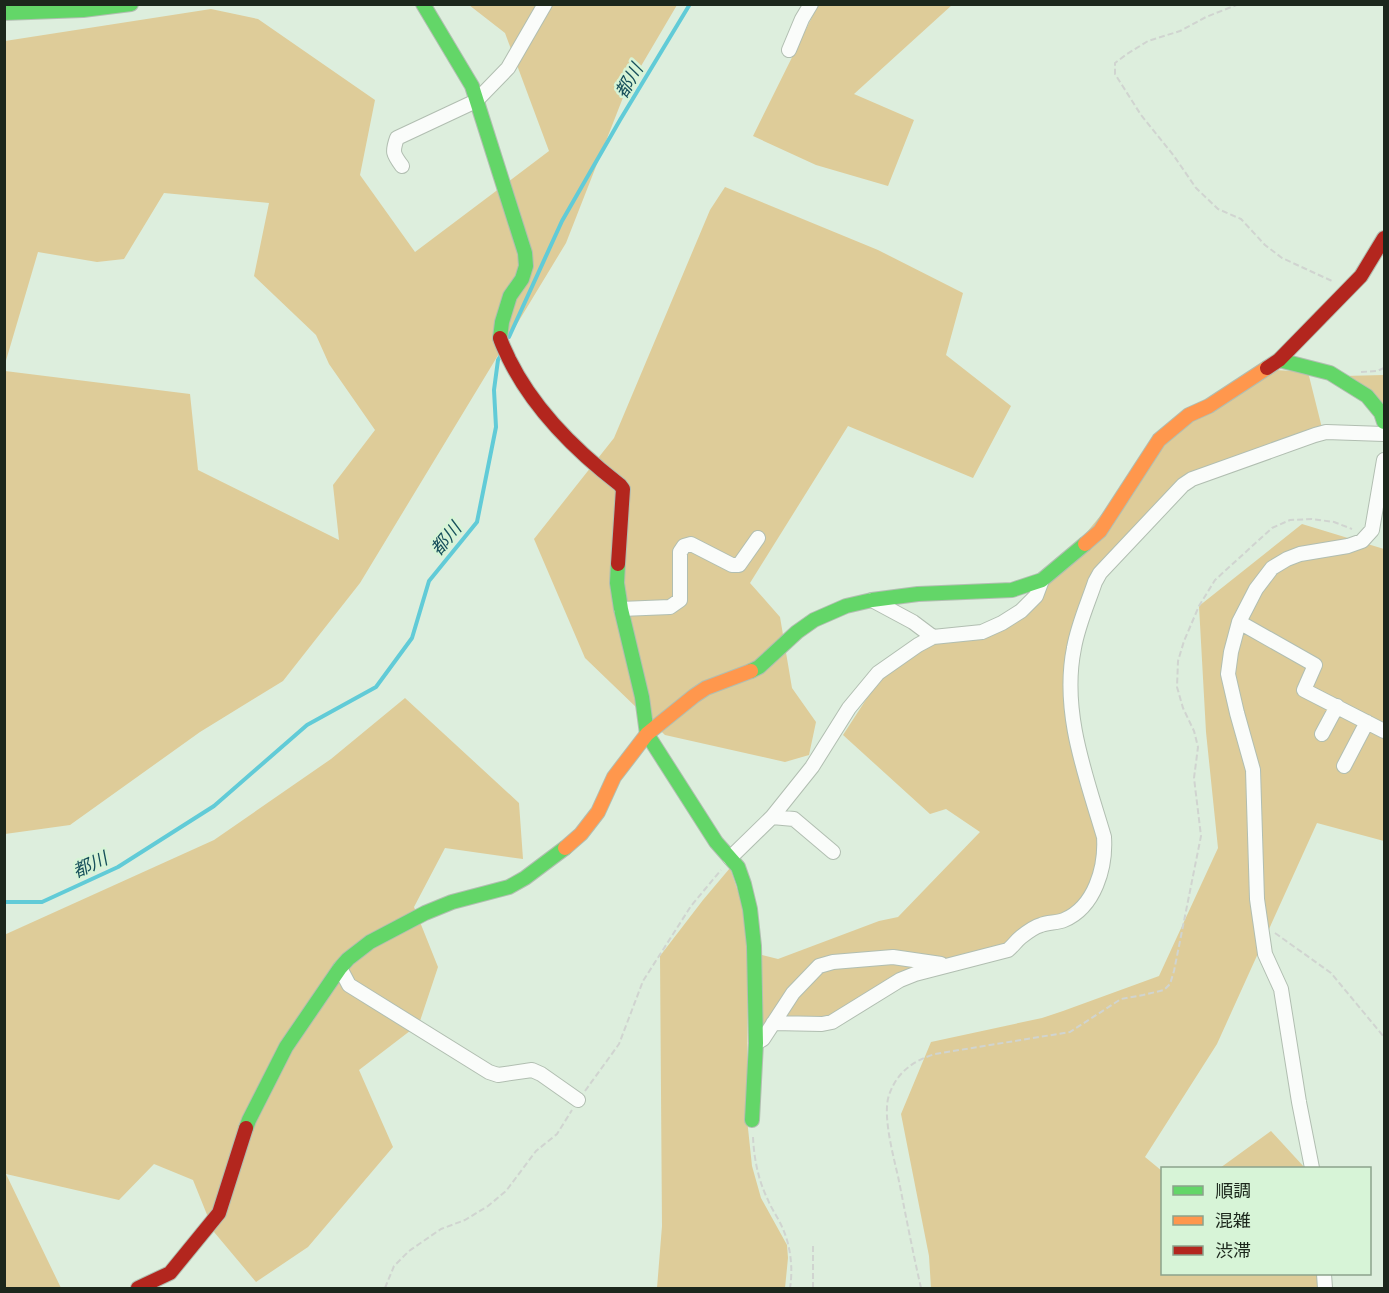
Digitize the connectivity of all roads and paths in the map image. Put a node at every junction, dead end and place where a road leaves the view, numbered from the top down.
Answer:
1 (131, 4) edge
2 (423, 4) edge
3 (545, 4) edge
4 (811, 4) edge
5 (1239, 4) edge
6 (4, 13) edge
7 (789, 50) dead end
8 (476, 101) junction
9 (402, 166) dead end
10 (1384, 238) edge
11 (1348, 289) junction
12 (1279, 360) junction
13 (1384, 422) edge
14 (1384, 435) edge
15 (1384, 460) edge
16 (758, 538) dead end
17 (1042, 580) junction
18 (872, 600) junction
19 (621, 609) junction
20 (1239, 622) junction
21 (933, 637) junction
22 (1337, 706) junction
23 (1367, 722) junction
24 (1384, 731) edge
25 (647, 734) junction
26 (1322, 734) dead end
27 (1344, 766) dead end
28 (771, 817) junction
29 (833, 852) dead end
30 (730, 858) junction
31 (1260, 923) junction
32 (950, 966) junction
33 (340, 968) junction
34 (773, 1023) junction
35 (1384, 1037) edge
36 (756, 1043) junction
37 (578, 1100) dead end
38 (752, 1120) joint
39 (1312, 1167) edge
40 (813, 1245) dead end
41 (138, 1288) edge
42 (790, 1288) edge
43 (813, 1288) edge

1 - 6 street
2 - 8 street
3 - 8 street
4 - 7 street
5 - 11 path
8 - 9 street
8 - 19 street
10 - 11 street
11 - 12 street
12 - 13 street
12 - 17 street
14 - 32 street
15 - 20 street
16 - 19 street
17 - 18 street
17 - 21 street
18 - 21 street
18 - 25 street
19 - 25 street
20 - 22 street
20 - 31 street
21 - 28 street
22 - 23 street
22 - 26 street
23 - 24 street
23 - 27 street
25 - 30 street
25 - 33 street
28 - 29 street
28 - 30 street
30 - 36 street
31 - 35 path
31 - 39 street
32 - 34 street
32 - 34 street
33 - 37 street
33 - 41 street
34 - 36 street
36 - 38 street
38 - 42 path
40 - 43 path

